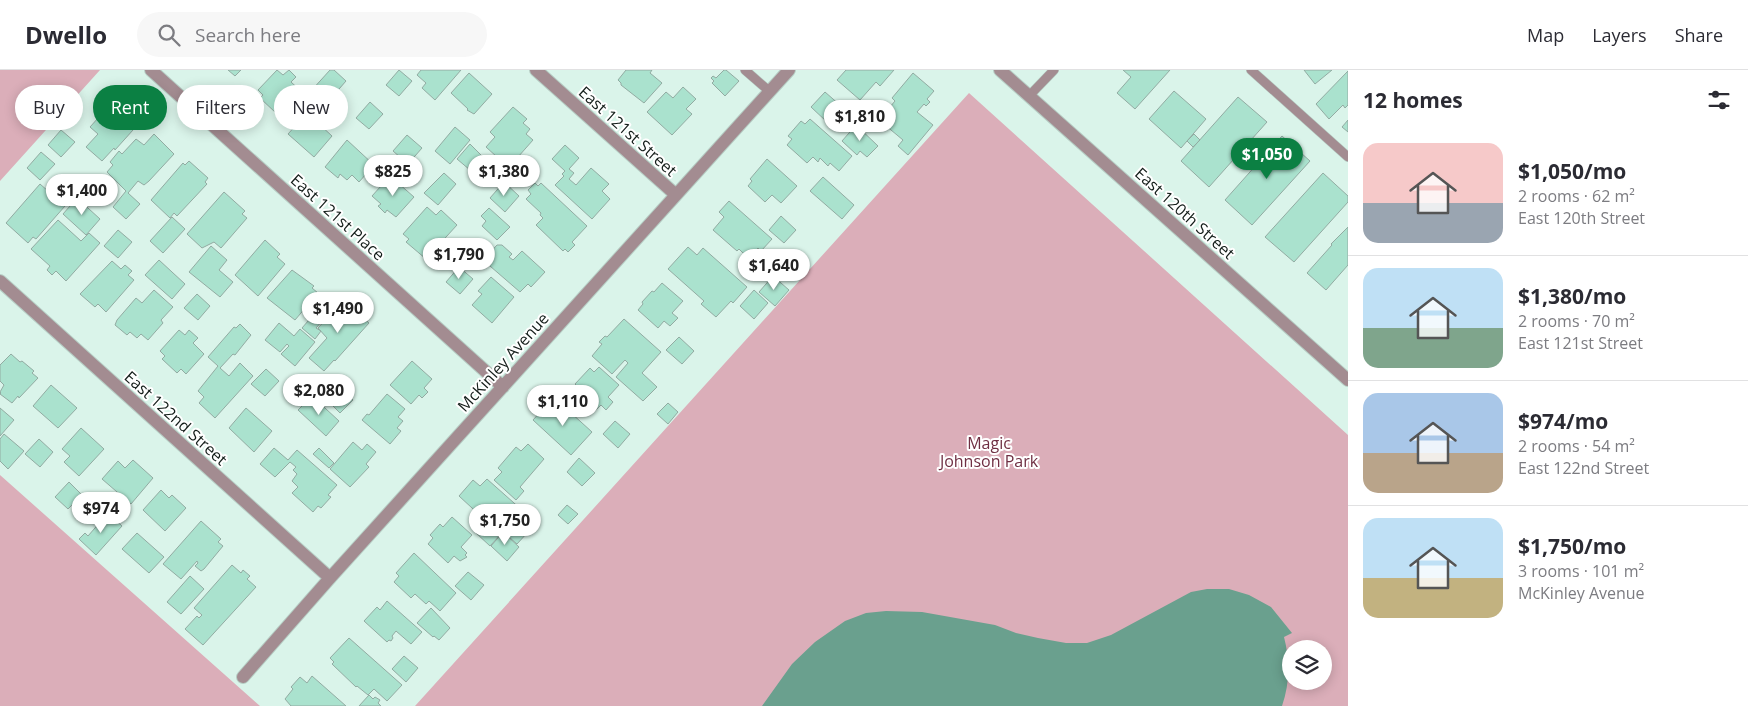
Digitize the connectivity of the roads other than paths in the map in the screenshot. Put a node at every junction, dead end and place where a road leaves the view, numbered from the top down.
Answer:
1 (151, 70) edge
2 (536, 70) edge
3 (745, 70) edge
4 (789, 70) edge
5 (1000, 70) edge
6 (1054, 70) edge
7 (1251, 70) edge
8 (769, 91) junction
9 (1029, 96) junction
10 (1348, 157) edge
11 (676, 195) junction
12 (0, 281) edge
13 (1348, 380) edge
14 (502, 388) junction
15 (330, 578) junction
16 (242, 677) dead end

1 - 14 street, East 121st Place
2 - 11 street, East 121st Street
3 - 8 lane
4 - 8 street, McKinley Avenue
5 - 9 street, East 120th Street
6 - 9 lane
7 - 10 lane
8 - 11 street, McKinley Avenue
9 - 13 street, East 120th Street
11 - 14 street, McKinley Avenue
12 - 15 street, East 122nd Street
14 - 15 street, McKinley Avenue
15 - 16 street, McKinley Avenue

